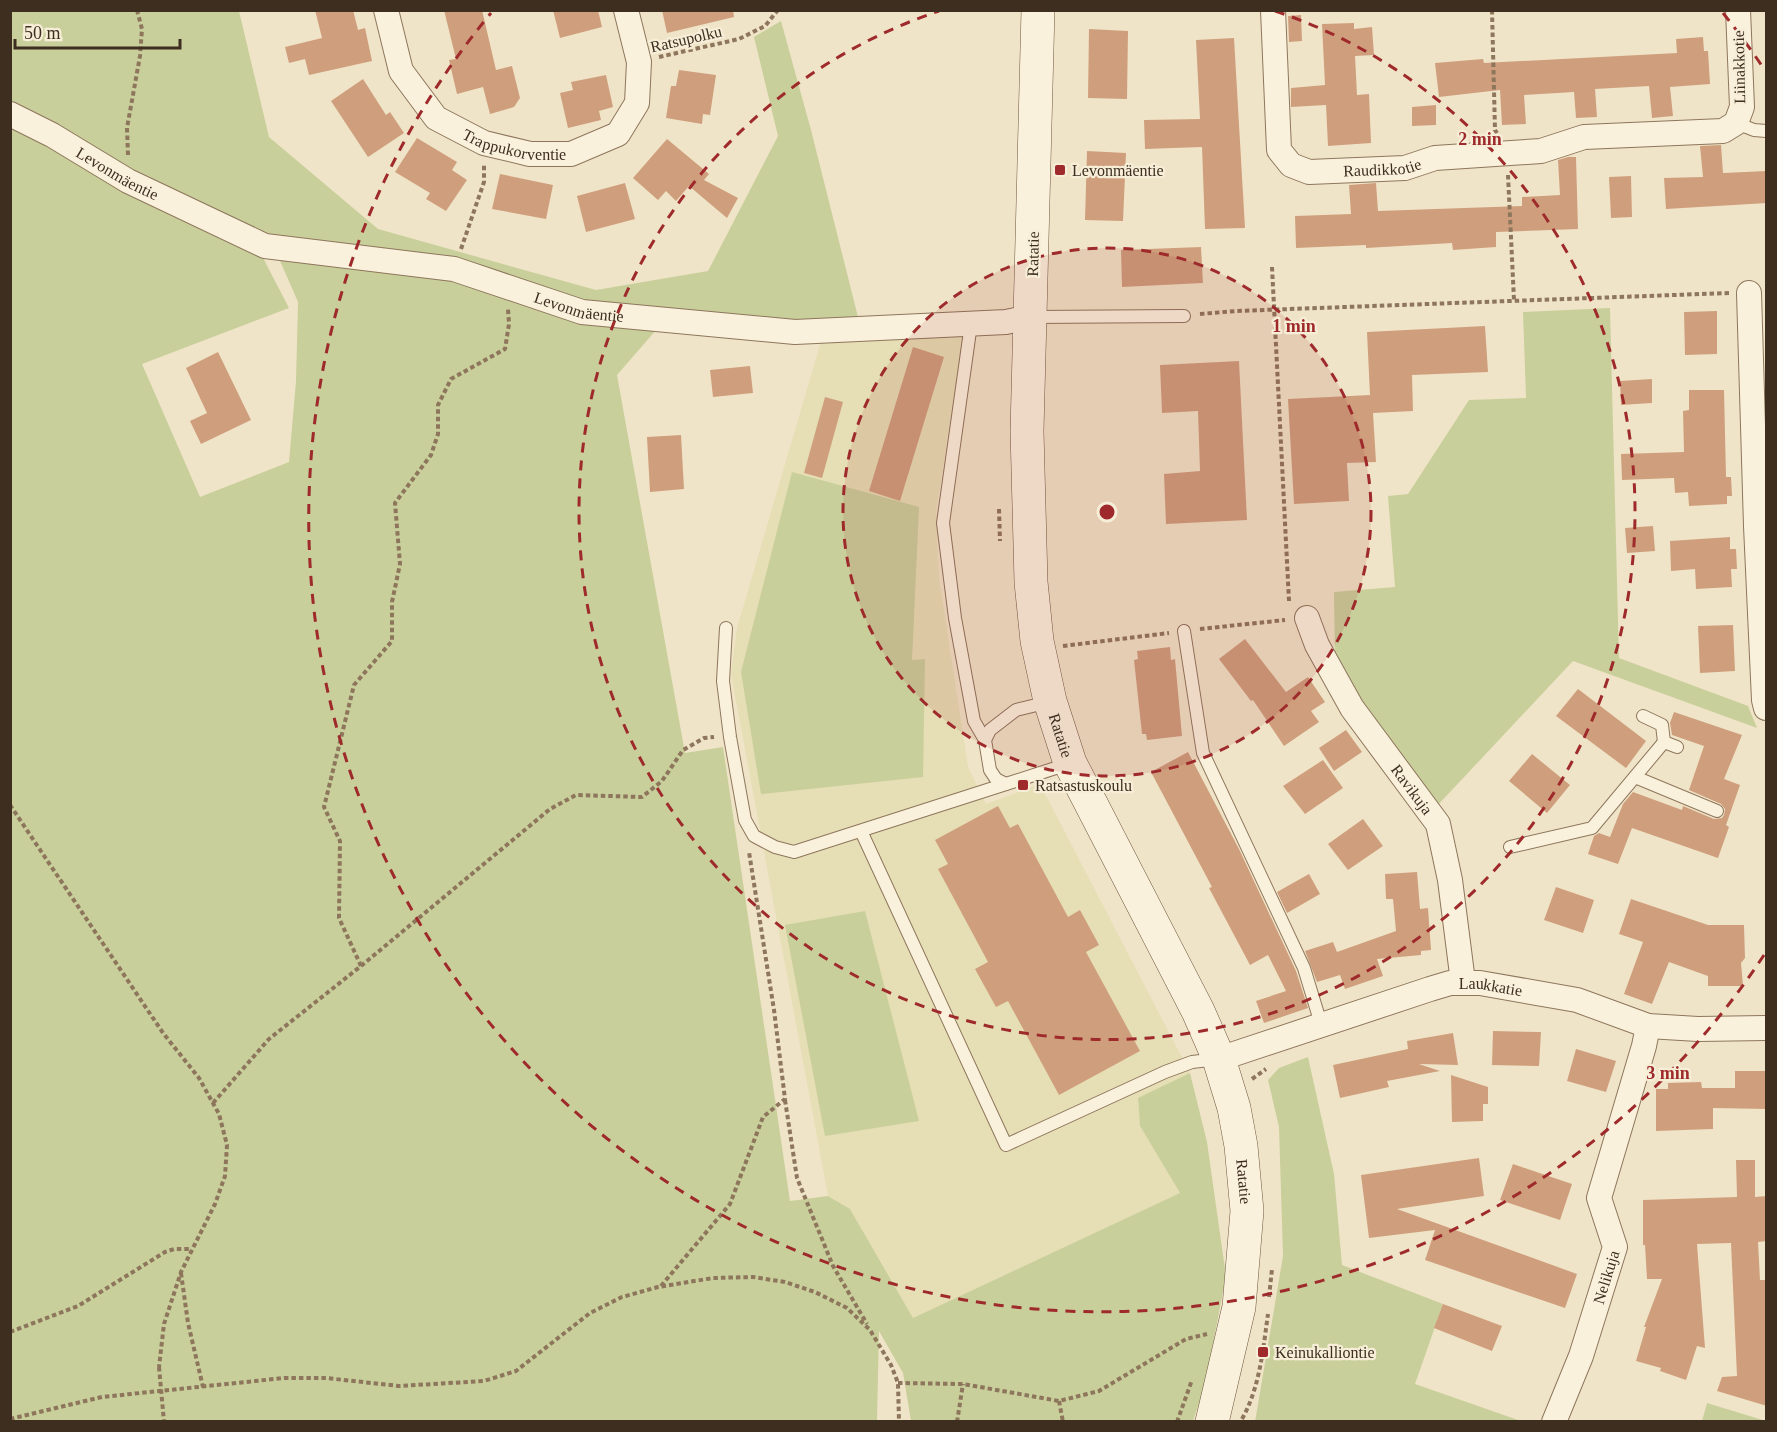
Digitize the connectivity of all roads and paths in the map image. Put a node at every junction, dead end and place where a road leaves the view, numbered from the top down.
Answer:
1 (137, 10) edge
2 (386, 10) edge
3 (626, 10) edge
4 (778, 10) edge
5 (1038, 10) edge
6 (1273, 10) edge
7 (1738, 10) edge
8 (639, 62) junction
9 (10, 114) edge
10 (1736, 123) junction
11 (1767, 131) edge
12 (484, 143) junction
13 (128, 181) junction
14 (1272, 267) dead end
15 (454, 269) junction
16 (506, 287) junction
17 (1749, 293) joint
18 (1273, 309) junction
19 (1184, 316) joint
20 (1031, 317) junction
21 (971, 324) junction
22 (1289, 601) dead end
23 (1307, 618) dead end
24 (726, 628) dead end
25 (1184, 631) dead end
26 (1050, 701) junction
27 (1767, 708) edge
28 (1643, 716) dead end
29 (730, 737) junction
30 (985, 740) junction
31 (1664, 742) junction
32 (1677, 747) dead end
33 (1070, 763) junction
34 (1635, 777) junction
35 (1006, 784) junction
36 (10, 805) edge
37 (1717, 811) dead end
38 (745, 820) junction
39 (861, 831) junction
40 (1510, 847) dead end
41 (361, 966) junction
42 (1463, 982) junction
43 (1321, 1024) junction
44 (1648, 1026) junction
45 (1767, 1028) edge
46 (1220, 1059) junction
47 (1268, 1067) dead end
48 (1252, 1079) dead end
49 (785, 1099) junction
50 (213, 1103) junction
51 (191, 1249) junction
52 (181, 1272) junction
53 (660, 1287) junction
54 (1208, 1323) dead end
55 (870, 1330) junction
56 (10, 1332) edge
57 (1207, 1334) junction
58 (1204, 1342) dead end
59 (1192, 1379) dead end
60 (898, 1383) junction
61 (963, 1384) junction
62 (203, 1387) junction
63 (1059, 1401) junction
64 (10, 1419) edge
65 (164, 1422) edge
66 (899, 1422) edge
67 (957, 1422) edge
68 (1063, 1422) edge
69 (1178, 1422) edge
70 (1212, 1422) edge
71 (1554, 1422) edge

1 - 13 path
2 - 12 street, Trappukorventie
3 - 8 street, Trappukorventie
4 - 8 path, Ratsupolku
5 - 20 street, Ratatie
6 - 10 street, Raudikkotie
7 - 10 street, Liinakkotie
8 - 12 street, Trappukorventie
9 - 13 street, Levonmäentie
10 - 11 lane
12 - 15 path
13 - 15 street, Levonmäentie
14 - 18 path
15 - 16 street, Levonmäentie
16 - 21 street, Levonmäentie
16 - 41 path
17 - 18 path
17 - 27 street
18 - 19 path
18 - 22 path
19 - 20 lane, Levonmäentie
20 - 21 street, Levonmäentie
20 - 26 street, Ratatie
21 - 30 lane
23 - 42 street, Ravikuja
24 - 29 lane
25 - 43 lane
26 - 30 lane
26 - 33 street, Ratatie
28 - 31 lane
29 - 38 lane
29 - 41 path
30 - 35 lane
31 - 32 lane
31 - 34 lane
33 - 35 lane
33 - 46 street, Ratatie
34 - 37 lane
34 - 40 lane
35 - 39 lane
36 - 50 path
38 - 39 lane
38 - 49 path
39 - 46 lane
41 - 50 path
42 - 43 street, Laukkatie
42 - 44 street, Laukkatie
43 - 46 street, Laukkatie
44 - 45 street, Laukkatie
44 - 71 street, Nelikuja
46 - 70 street, Ratatie
47 - 48 path
49 - 53 path
49 - 55 path
50 - 51 path
51 - 52 path
51 - 56 path
52 - 62 path
52 - 65 path, bridge
53 - 55 path
53 - 62 path
54 - 57 path
55 - 60 path
57 - 58 path
57 - 63 path
59 - 69 path
60 - 61 path
60 - 66 path
61 - 63 path
61 - 67 path
62 - 64 path
63 - 68 path

